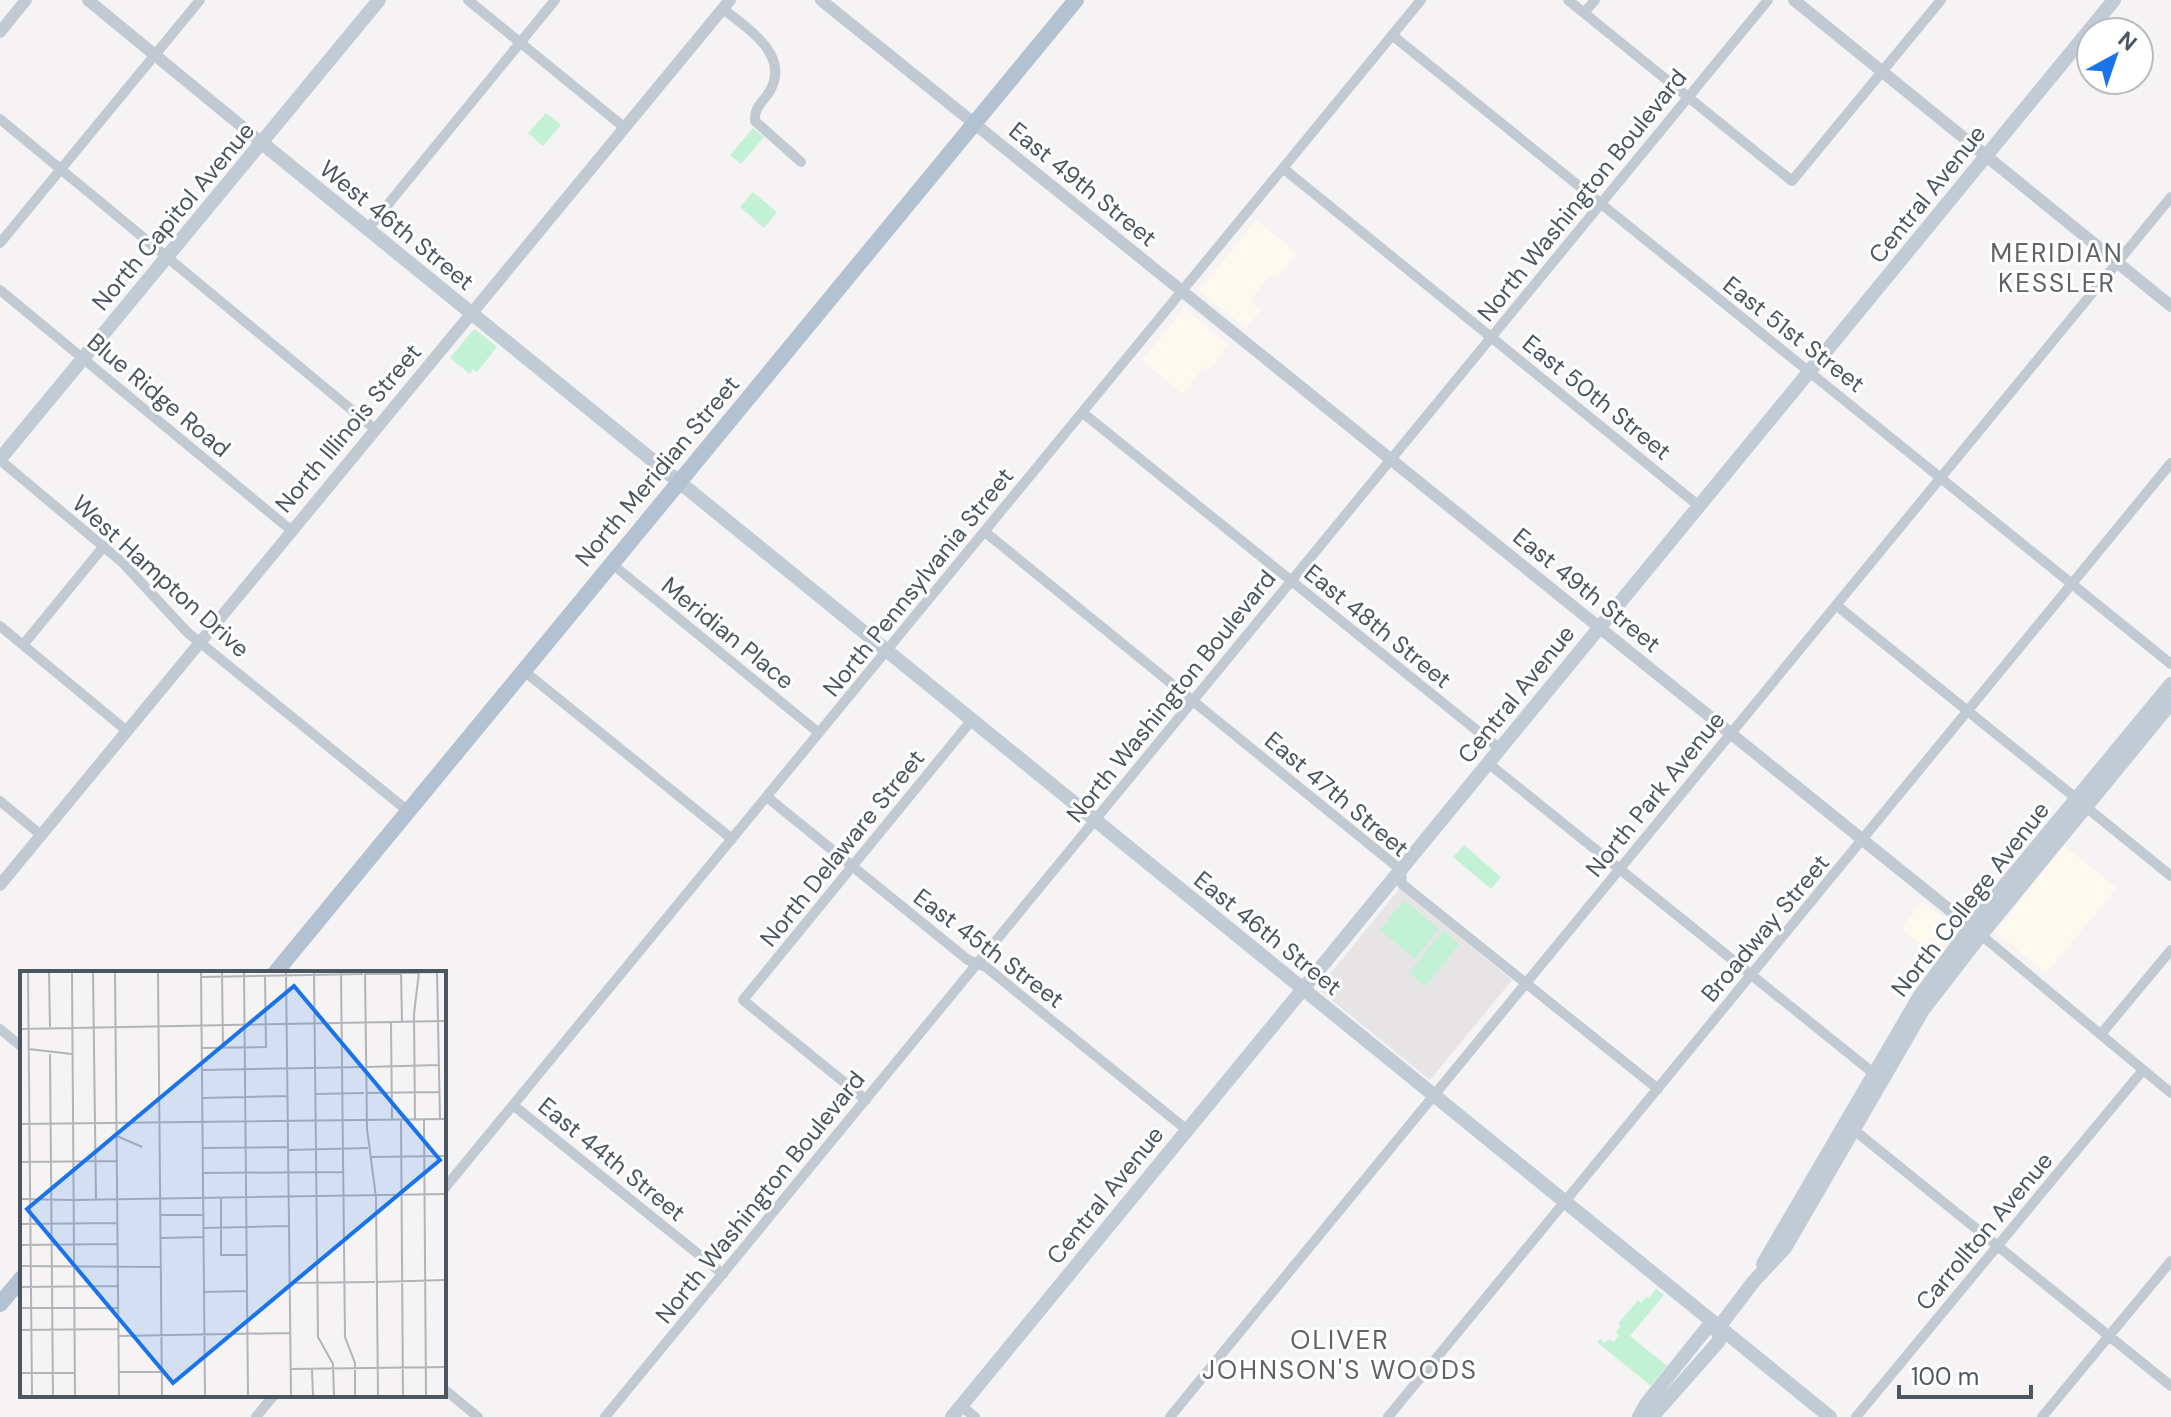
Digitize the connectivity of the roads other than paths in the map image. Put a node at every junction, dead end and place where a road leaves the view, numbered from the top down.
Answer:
1 (26, 0) edge
2 (88, 0) edge
3 (200, 0) edge
4 (379, 0) edge
5 (468, 0) edge
6 (555, 0) edge
7 (821, 0) edge
8 (1076, 0) edge
9 (1421, 0) edge
10 (1568, 0) edge
11 (1595, 0) edge
12 (1768, 0) edge
13 (1794, 0) edge
14 (1941, 0) edge
15 (2114, 0) edge
16 (726, 5) edge
17 (1584, 13) junction
18 (0, 32) edge
19 (1392, 35) junction
20 (520, 43) junction
21 (155, 55) junction
22 (1882, 71) junction
23 (1688, 97) junction
24 (0, 119) edge
25 (974, 124) junction
26 (625, 128) junction
27 (262, 143) junction
28 (1986, 155) junction
29 (801, 162) dead end
30 (1284, 169) junction
31 (61, 170) junction
32 (2171, 197) edge
33 (1600, 204) junction
34 (367, 230) junction
35 (0, 243) edge
36 (167, 257) junction
37 (2118, 262) junction
38 (0, 290) edge
39 (1182, 292) junction
40 (2171, 306) edge
41 (471, 315) junction
42 (1491, 337) junction
43 (83, 358) junction
44 (1810, 372) junction
45 (1083, 413) junction
46 (376, 430) junction
47 (0, 460) edge
48 (1390, 460) junction
49 (2171, 463) edge
50 (1941, 477) junction
51 (679, 483) junction
52 (1699, 506) junction
53 (292, 531) junction
54 (985, 532) junction
55 (104, 546) junction
56 (612, 564) junction
57 (1291, 581) junction
58 (2073, 584) junction
59 (1836, 605) junction
60 (0, 626) edge
61 (1599, 628) junction
62 (200, 642) junction
63 (23, 645) junction
64 (886, 652) junction
65 (2171, 664) edge
66 (524, 671) junction
67 (2171, 684) edge
68 (1193, 701) junction
69 (2171, 703) edge
70 (1968, 712) junction
71 (971, 721) junction
72 (127, 731) junction
73 (819, 733) junction
74 (1731, 733) junction
75 (1500, 749) junction
76 (1488, 763) junction
77 (767, 797) junction
78 (0, 801) edge
79 (2081, 803) junction
80 (408, 811) junction
81 (1095, 820) junction
82 (41, 835) junction
83 (732, 839) junction
84 (1863, 840) junction
85 (852, 867) junction
86 (1620, 869) junction
87 (1401, 870) junction
88 (2171, 876) edge
89 (0, 885) edge
90 (1976, 931) junction
91 (2171, 950) edge
92 (976, 964) junction
93 (277, 971) edge
94 (1752, 975) junction
95 (1526, 983) junction
96 (1302, 989) junction
97 (0, 1029) edge
98 (2101, 1034) junction
99 (20, 1045) edge
100 (2143, 1070) junction
101 (1872, 1072) junction
102 (1658, 1089) junction
103 (2171, 1093) edge
104 (1434, 1096) junction
105 (866, 1100) junction
106 (513, 1105) junction
107 (1187, 1130) junction
108 (1854, 1130) junction
109 (446, 1187) edge
110 (1565, 1201) junction
111 (1997, 1246) junction
112 (2171, 1261) edge
113 (723, 1274) junction
114 (20, 1280) edge
115 (1754, 1281) junction
116 (0, 1304) edge
117 (1719, 1327) junction
118 (2109, 1336) junction
119 (2171, 1386) edge
120 (446, 1391) edge
121 (272, 1397) edge
122 (957, 1411) edge
123 (256, 1417) edge
124 (478, 1417) edge
125 (605, 1417) edge
126 (975, 1417) edge
127 (1170, 1417) edge
128 (1388, 1417) edge
129 (1639, 1417) edge
130 (1652, 1417) edge
131 (1830, 1417) edge
132 (1856, 1417) edge
133 (2042, 1417) edge

1 - 18 street
2 - 21 street, West 46th Street
3 - 21 street
4 - 27 main road, North Capitol Avenue
5 - 20 street
6 - 20 street
7 - 25 street, East 49th Street
8 - 25 main road, North Meridian Street
9 - 19 street, North Pennsylvania Street
10 - 17 street
11 - 17 street
12 - 23 street, North Washington Boulevard
13 - 22 street
14 - 22 street
15 - 28 main road, Central Avenue
16 - 26 street, North Illinois Street
16 - 29 street
17 - 23 street
19 - 30 street, North Pennsylvania Street
19 - 33 street, East 51st Street
20 - 26 street
20 - 34 street
21 - 27 street, West 46th Street
21 - 31 street
22 - 23 street
22 - 28 street
23 - 33 street, North Washington Boulevard
24 - 31 street
25 - 39 street, East 49th Street
25 - 51 main road, North Meridian Street
26 - 41 street, North Illinois Street
27 - 34 main road, West 46th Street
27 - 36 main road, North Capitol Avenue
28 - 37 street
28 - 44 main road, Central Avenue
30 - 39 street, North Pennsylvania Street
30 - 42 street, East 50th Street
31 - 35 street
31 - 36 street
32 - 37 street, North Park Avenue
33 - 42 street, North Washington Boulevard
33 - 44 street, East 51st Street
34 - 41 main road, West 46th Street
36 - 43 main road, North Capitol Avenue
36 - 46 street
37 - 40 street
37 - 50 street, North Park Avenue
38 - 43 street, Blue Ridge Road
39 - 45 street, North Pennsylvania Street
39 - 48 street, East 49th Street
41 - 46 street, North Illinois Street
41 - 51 main road, West 46th Street
42 - 48 street, North Washington Boulevard
42 - 52 street, East 50th Street
43 - 47 main road, North Capitol Avenue
43 - 53 street, Blue Ridge Road
44 - 50 street, East 51st Street
44 - 52 main road, Central Avenue
45 - 54 street, North Pennsylvania Street
45 - 57 street, East 48th Street
46 - 53 street, North Illinois Street
47 - 55 street, West Hampton Drive
48 - 57 street, North Washington Boulevard
48 - 61 street, East 49th Street
49 - 58 street, Broadway Street
50 - 58 street, East 51st Street
50 - 59 street, North Park Avenue
51 - 56 main road, North Meridian Street
51 - 64 main road, East 46th Street
52 - 61 main road, Central Avenue
53 - 62 street, North Illinois Street
54 - 64 street, North Pennsylvania Street
54 - 68 street, East 47th Street
55 - 62 street, West Hampton Drive
55 - 63 street
56 - 66 main road, North Meridian Street
56 - 73 street, Meridian Place
57 - 68 street, North Washington Boulevard
57 - 75 street, East 48th Street
58 - 65 street, East 51st Street
58 - 70 street, Broadway Street
59 - 70 street
59 - 74 street, North Park Avenue
60 - 63 street
61 - 74 street, East 49th Street
61 - 75 main road, Central Avenue
62 - 72 street, North Illinois Street
62 - 80 street, West Hampton Drive
63 - 72 street
64 - 71 main road, East 46th Street
64 - 73 street, North Pennsylvania Street
66 - 80 main road, North Meridian Street
66 - 83 street
67 - 79 main road, North College Avenue
68 - 81 street, North Washington Boulevard
68 - 87 street, East 47th Street
69 - 79 main road, North College Avenue
70 - 79 street
70 - 84 street, Broadway Street
71 - 81 main road, East 46th Street
71 - 85 street, North Delaware Street
72 - 82 street, North Illinois Street
73 - 77 street, North Pennsylvania Street
74 - 84 street, East 49th Street
74 - 86 street, North Park Avenue
75 - 76 main road, Central Avenue
76 - 86 street
76 - 87 main road, Central Avenue
77 - 83 street, North Pennsylvania Street
77 - 85 street, East 45th Street
78 - 82 street
79 - 88 street
79 - 90 main road, North College Avenue
80 - 93 main road, North Meridian Street
81 - 92 street, North Washington Boulevard
81 - 96 main road, East 46th Street
82 - 89 street, North Illinois Street
83 - 106 street, North Pennsylvania Street
84 - 90 street, East 49th Street
84 - 94 street, Broadway Street
85 - 92 street, East 45th Street
85 - 105 street, North Delaware Street
86 - 94 street
86 - 95 street, North Park Avenue
87 - 95 street, East 47th Street
87 - 96 main road, Central Avenue
90 - 98 street, East 49th Street
90 - 101 main road, North College Avenue
90 - 108 main road, North College Avenue
91 - 98 street
92 - 105 street, North Washington Boulevard
92 - 107 street, East 45th Street
94 - 101 street
94 - 102 street, Broadway Street
95 - 102 street, East 47th Street
95 - 104 street, North Park Avenue
96 - 104 main road, East 46th Street
96 - 107 main road, Central Avenue
97 - 99 street
98 - 100 street, East 49th Street
100 - 103 street, East 49th Street
100 - 111 street, Carrollton Avenue
101 - 115 main road, North College Avenue
102 - 110 street, Broadway Street
104 - 110 main road, East 46th Street
104 - 127 street, North Park Avenue
105 - 113 street, North Washington Boulevard
106 - 109 street, North Pennsylvania Street
106 - 113 street, East 44th Street
107 - 122 main road, Central Avenue
108 - 111 street
108 - 115 main road, North College Avenue
110 - 117 main road, East 46th Street
110 - 128 street, Broadway Street
111 - 118 street
111 - 132 street, Carrollton Avenue
112 - 118 street
113 - 125 street, North Washington Boulevard
114 - 116 main road
115 - 117 main road, North College Avenue
117 - 129 main road, North College Avenue
117 - 130 main road, North College Avenue
117 - 131 main road, East 46th Street
118 - 119 street
118 - 133 street
120 - 124 street
121 - 123 street
122 - 126 street

